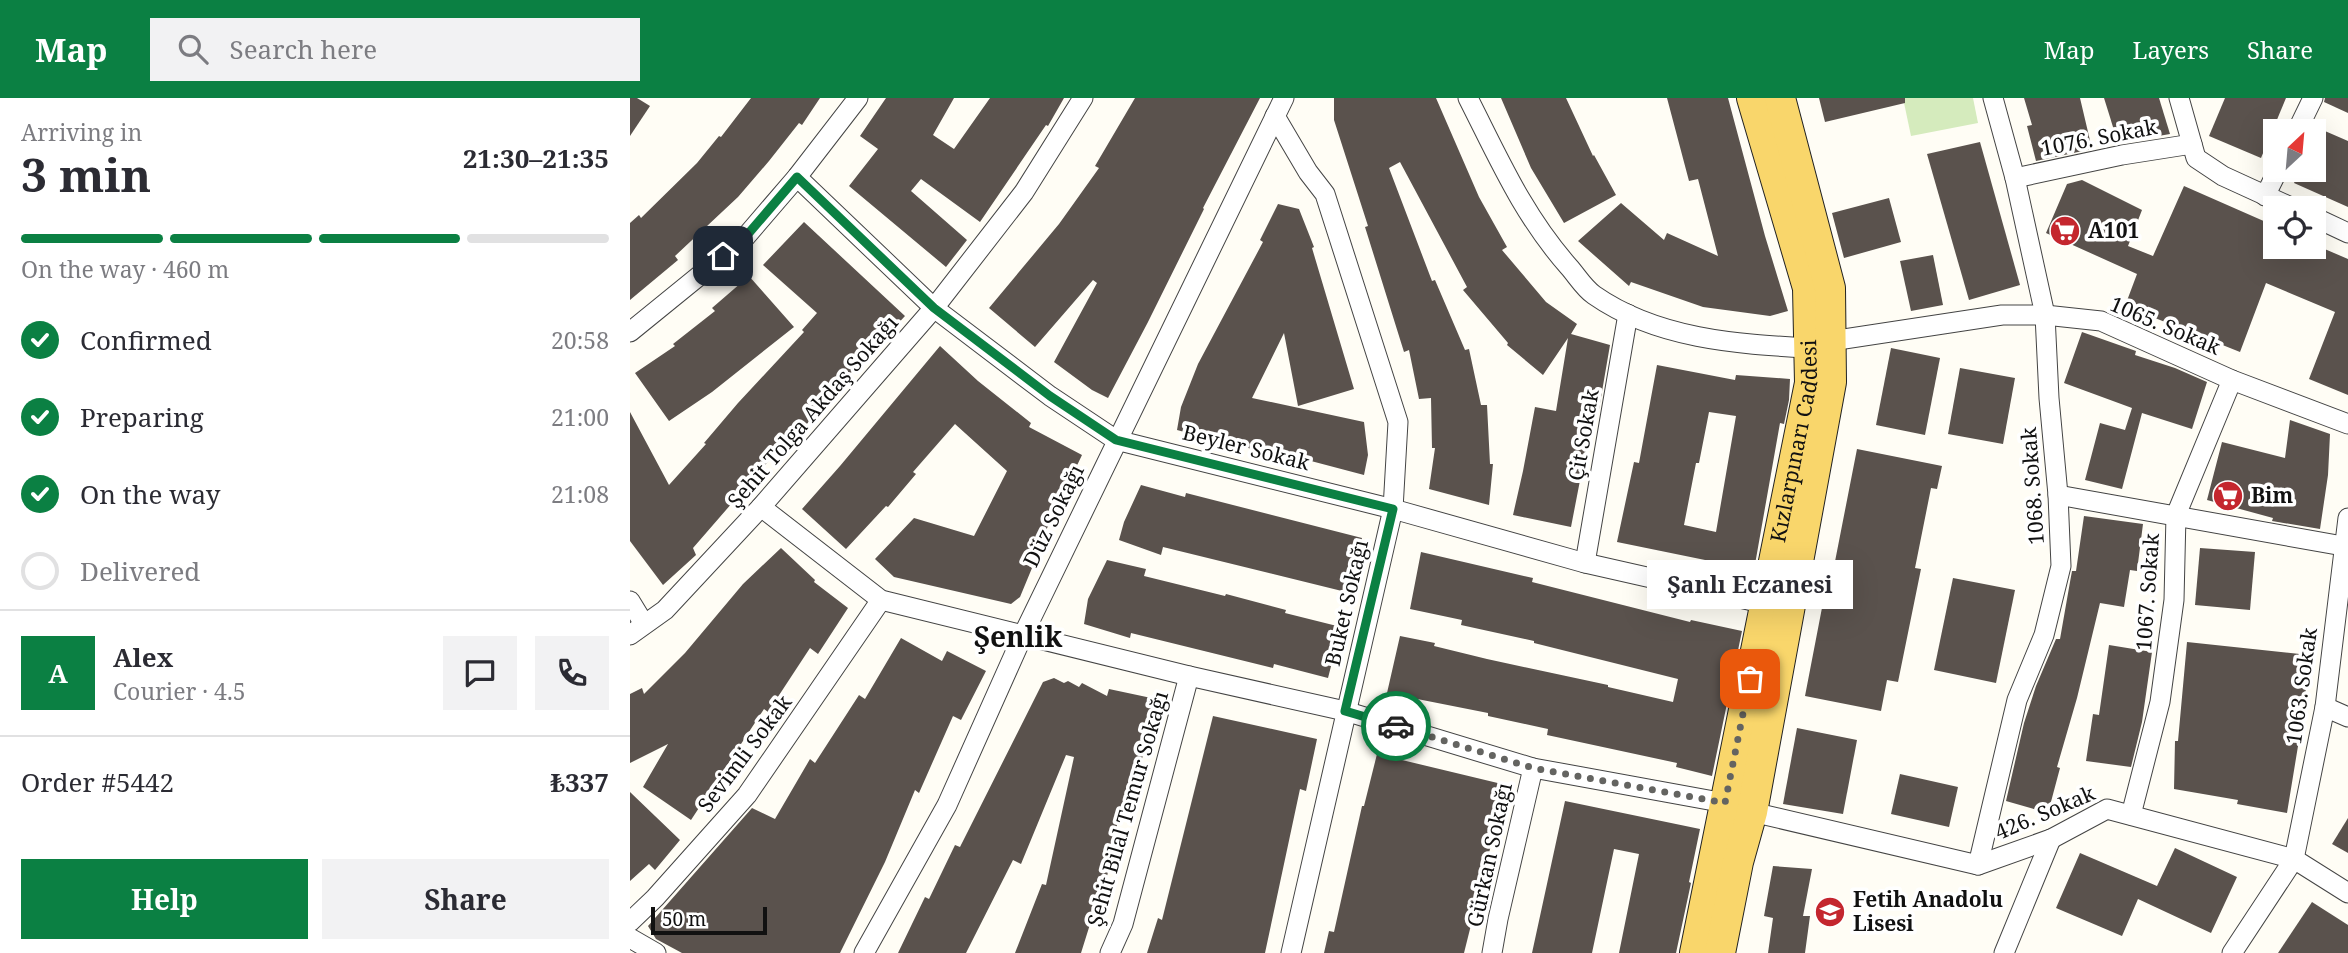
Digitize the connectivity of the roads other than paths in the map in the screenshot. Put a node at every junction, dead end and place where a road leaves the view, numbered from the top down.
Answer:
1 (859, 98) edge
2 (1083, 98) edge
3 (1284, 98) edge
4 (1468, 98) edge
5 (1752, 98) edge
6 (1780, 98) edge
7 (1993, 98) edge
8 (2179, 98) edge
9 (2313, 98) edge
10 (1275, 116) junction
11 (2303, 119) edge
12 (2192, 144) junction
13 (797, 177) junction
14 (2015, 178) junction
15 (2272, 182) edge
16 (2265, 195) joint
17 (2326, 223) edge
18 (2348, 233) edge
19 (934, 308) junction
20 (1628, 314) junction
21 (2045, 315) junction
22 (630, 332) edge
23 (1820, 344) junction
24 (2232, 380) junction
25 (2348, 424) edge
26 (1116, 440) junction
27 (2058, 495) junction
28 (761, 507) junction
29 (1393, 509) junction
30 (2176, 515) junction
31 (2348, 518) edge
32 (2343, 546) junction
33 (1585, 563) junction
34 (881, 600) junction
35 (630, 601) edge
36 (1766, 604) junction
37 (637, 629) edge
38 (1023, 635) junction
39 (1189, 676) junction
40 (2325, 707) junction
41 (1345, 711) junction
42 (2348, 718) edge
43 (1533, 768) junction
44 (1738, 807) junction
45 (2131, 816) junction
46 (2051, 839) junction
47 (2294, 859) junction
48 (1978, 865) junction
49 (2348, 893) edge
50 (630, 922) edge
51 (630, 938) edge
52 (656, 953) edge
53 (864, 953) edge
54 (1110, 953) edge
55 (1290, 953) edge
56 (1492, 953) edge
57 (1695, 953) edge
58 (1720, 953) edge
59 (2004, 953) edge
60 (2232, 953) edge

1 - 13 street
2 - 19 street, Şehit Tolga Akdaş Sokağı
3 - 10 street, Düz Sokağı
4 - 20 street, 1065. Sokak
5 - 23 main road, Kızlarpınarı Caddesi
6 - 23 main road, Kızlarpınarı Caddesi
7 - 14 street, 1068. Sokak
8 - 12 street
9 - 11 street
10 - 26 street, Düz Sokağı
10 - 29 street, Buket Sokağı
12 - 14 street, 1076. Sokak
12 - 16 street
13 - 19 street, Beyler Sokak
13 - 22 street
14 - 21 street, 1068. Sokak
15 - 16 street
17 - 18 street
19 - 26 street, Beyler Sokak
19 - 28 street, Şehit Tolga Akdaş Sokağı
20 - 23 street, 1065. Sokak
20 - 33 street, Çit Sokak
21 - 23 street, 1065. Sokak
21 - 24 street, 1065. Sokak
21 - 27 street, 1068. Sokak
23 - 36 main road, Kızlarpınarı Caddesi
23 - 44 main road, Kızlarpınarı Caddesi
24 - 25 street, 1065. Sokak
24 - 30 street, 1067. Sokak
26 - 29 street, Beyler Sokak
26 - 38 street, Düz Sokağı
27 - 30 street
27 - 48 street, 1068. Sokak
28 - 34 street
28 - 37 street, Şehit Tolga Akdaş Sokağı
29 - 33 street, Beyler Sokak
29 - 41 street, Buket Sokağı
30 - 32 street
30 - 45 street, 1067. Sokak
31 - 32 street, 1063. Sokak
32 - 40 street, 1063. Sokak
33 - 36 street, Beyler Sokak
34 - 38 street, 426. Sokak
34 - 50 street, Sevimli Sokak
35 - 37 street
36 - 44 main road, Kızlarpınarı Caddesi
38 - 39 street, 426. Sokak
38 - 53 street, Düz Sokağı
39 - 41 street, 426. Sokak
39 - 54 street, Şehit Bilal Temur Sokağı
40 - 42 street
40 - 47 street, 1063. Sokak
41 - 43 street, 426. Sokak
41 - 55 street, Buket Sokağı
43 - 44 street, 426. Sokak
43 - 56 street, Gürkan Sokağı
44 - 48 street, 426. Sokak
44 - 57 main road, Kızlarpınarı Caddesi
44 - 58 main road, Kızlarpınarı Caddesi
45 - 46 street, 426. Sokak
45 - 47 street, 426. Sokak
46 - 48 street, 426. Sokak
46 - 59 street
47 - 49 street, 426. Sokak
47 - 60 street
51 - 52 street

